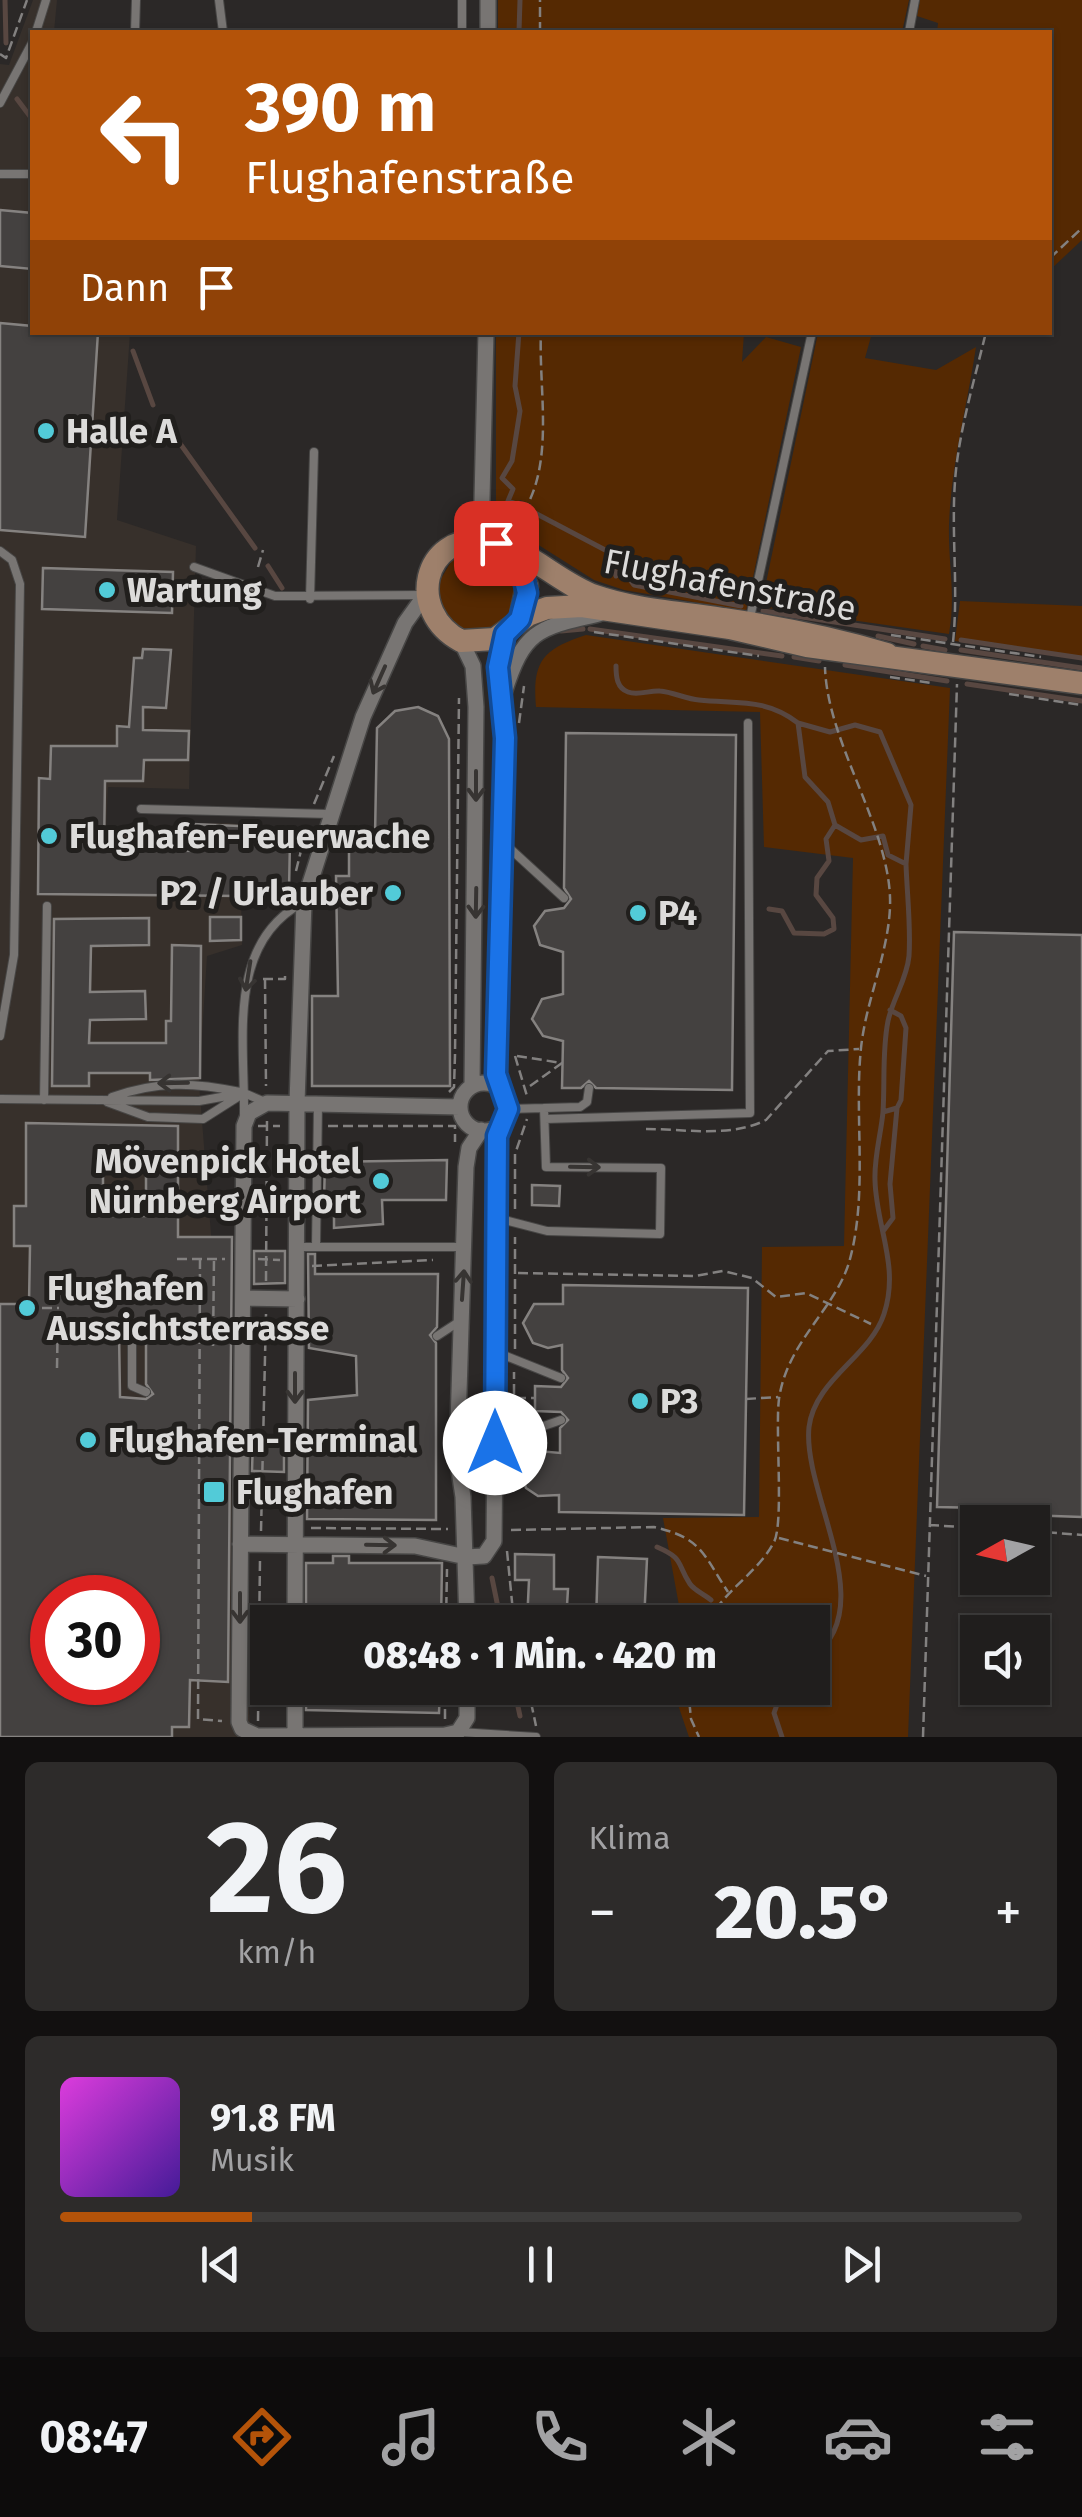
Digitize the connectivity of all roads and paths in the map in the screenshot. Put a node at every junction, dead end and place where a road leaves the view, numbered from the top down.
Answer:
1 (27, 0) edge
2 (46, 0) edge
3 (136, 0) edge
4 (219, 0) edge
5 (462, 0) edge
6 (488, 0) edge
7 (540, 0) edge
8 (915, 0) edge
9 (37, 30) edge
10 (135, 30) edge
11 (223, 30) edge
12 (462, 30) edge
13 (488, 30) edge
14 (540, 30) edge
15 (909, 30) edge
16 (30, 47) edge
17 (0, 54) edge
18 (0, 103) edge
19 (0, 174) edge
20 (30, 174) edge
21 (1082, 228) edge
22 (1052, 256) edge
23 (486, 335) edge
24 (541, 335) edge
25 (811, 335) edge
26 (985, 335) edge
27 (314, 452) dead end
28 (512, 526) dead end
29 (481, 540) junction
30 (263, 550) dead end
31 (510, 550) junction
32 (0, 551) edge
33 (194, 567) dead end
34 (258, 567) dead end
35 (425, 595) junction
36 (310, 599) junction
37 (615, 610) junction
38 (749, 622) junction
39 (512, 627) junction
40 (591, 631) dead end
41 (461, 641) junction
42 (826, 648) junction
43 (887, 654) junction
44 (768, 657) dead end
45 (954, 674) junction
46 (1082, 682) edge
47 (524, 684) dead end
48 (459, 693) dead end
49 (501, 702) junction
50 (748, 723) dead end
51 (518, 731) dead end
52 (141, 809) dead end
53 (329, 814) junction
54 (500, 838) junction
55 (564, 898) dead end
56 (304, 902) junction
57 (48, 906) dead end
58 (286, 962) dead end
59 (246, 979) junction
60 (265, 979) junction
61 (0, 1036) edge
62 (472, 1086) junction
63 (498, 1087) junction
64 (589, 1088) dead end
65 (526, 1089) junction
66 (244, 1092) junction
67 (0, 1100) edge
68 (44, 1100) junction
69 (102, 1100) junction
70 (266, 1103) junction
71 (297, 1103) junction
72 (318, 1103) junction
73 (438, 1106) junction
74 (460, 1106) junction
75 (529, 1108) junction
76 (544, 1108) junction
77 (508, 1109) junction
78 (544, 1119) junction
79 (244, 1126) junction
80 (268, 1126) junction
81 (297, 1126) junction
82 (317, 1126) junction
83 (455, 1126) dead end
84 (498, 1126) junction
85 (481, 1130) junction
86 (497, 1218) junction
87 (515, 1224) junction
88 (316, 1247) junction
89 (297, 1253) junction
90 (465, 1253) junction
91 (177, 1259) dead end
92 (200, 1259) junction
93 (214, 1259) junction
94 (244, 1259) junction
95 (267, 1260) junction
96 (496, 1260) junction
97 (516, 1260) junction
98 (516, 1273) junction
99 (244, 1298) junction
100 (266, 1298) junction
101 (296, 1298) junction
102 (825, 1302) junction
103 (28, 1308) dead end
104 (94, 1308) dead end
105 (103, 1308) dead end
106 (461, 1318) junction
107 (870, 1324) dead end
108 (215, 1333) junction
109 (146, 1334) dead end
110 (436, 1336) dead end
111 (213, 1346) dead end
112 (220, 1346) dead end
113 (496, 1352) junction
114 (515, 1357) junction
115 (58, 1368) dead end
116 (562, 1378) dead end
117 (146, 1392) dead end
118 (779, 1397) junction
119 (514, 1398) junction
120 (535, 1398) dead end
121 (746, 1399) dead end
122 (560, 1420) dead end
123 (514, 1436) junction
124 (495, 1443) junction
125 (511, 1474) dead end
126 (929, 1524) junction
127 (960, 1527) edge
128 (448, 1529) dead end
129 (507, 1530) dead end
130 (1050, 1533) edge
131 (1082, 1535) edge
132 (294, 1536) junction
133 (777, 1538) junction
134 (240, 1544) junction
135 (260, 1544) junction
136 (506, 1548) dead end
137 (466, 1557) junction
138 (928, 1576) junction
139 (728, 1592) junction
140 (295, 1605) edge
141 (467, 1605) edge
142 (512, 1605) edge
143 (719, 1605) edge
144 (295, 1705) edge
145 (447, 1705) edge
146 (466, 1705) edge
147 (531, 1705) edge
148 (690, 1705) edge
149 (238, 1722) junction
150 (451, 1733) edge
151 (257, 1736) edge
152 (295, 1736) edge
153 (412, 1737) edge
154 (537, 1737) edge
155 (699, 1737) edge
156 (922, 1737) edge

1 - 17 path
2 - 9 lane
3 - 10 lane
4 - 11 lane
5 - 12 lane
6 - 13 street
7 - 14 path
8 - 15 lane
16 - 18 lane
19 - 20 lane
21 - 22 path
23 - 29 street
24 - 28 path
25 - 38 lane
26 - 45 path
27 - 36 lane
29 - 31 main road, Flughafenstraße
29 - 35 main road
30 - 34 path
31 - 38 main road, Flughafenstraße
31 - 39 main road, Flughafenstraße
32 - 61 lane
33 - 36 lane
35 - 36 lane
35 - 41 main road
35 -> 53 street
37 - 39 main road, Flughafenstraße
37 - 42 main road, Flughafenstraße
37 - 49 street, Flughafenstraße
38 - 43 main road, Flughafenstraße
39 - 41 main road, Flughafenstraße
39 - 49 street, Flughafenstraße
40 - 44 path
41 -> 62 street
42 - 43 main road, Flughafenstraße
42 - 102 path
43 - 45 main road, Flughafenstraße
45 - 46 main road, Flughafenstraße
45 - 126 path
47 - 51 path
48 - 73 path
49 - 54 street, Flughafenstraße
50 - 78 lane
52 - 53 lane
53 - 56 street
54 - 55 lane
54 - 63 street, Flughafenstraße
56 -> 59 lane
56 - 71 street
57 - 68 lane
58 - 60 path
59 - 60 path
59 - 66 lane
60 - 70 path
62 - 63 street
62 - 74 street
63 - 77 street, Flughafenstraße
64 - 76 lane
65 - 65 path
65 - 75 path
66 - 69 lane
66 -> 69 lane
66 - 69 lane
66 - 70 lane
66 - 79 lane
67 - 68 lane
68 - 69 lane
70 - 71 street
70 - 79 street
70 - 80 path
71 - 72 street
71 - 81 street
72 - 73 street
72 - 82 lane
73 - 74 street
74 - 85 street
75 - 76 lane
75 - 77 lane
75 - 87 path
76 - 78 lane
77 - 84 street
78 -> 87 lane
79 - 80 path
79 - 94 street
80 - 81 path
80 - 95 path
81 - 89 street
82 - 83 path
82 - 88 lane
84 - 85 street
84 - 86 street
85 - 90 street
86 - 87 lane
86 - 96 street
87 - 97 path
88 - 89 lane
88 - 90 lane
89 - 90 path
89 - 95 path
89 - 101 street
106 -> 90 street
91 - 92 path
92 - 93 path
92 - 149 path
93 - 94 path
93 - 108 path
94 - 95 path
94 - 99 street
95 - 100 path
96 - 97 path
96 - 113 street
97 - 98 path
98 - 102 path
98 - 114 path
99 - 100 street
99 - 134 street
100 - 101 street
100 - 135 path
101 -> 132 street
102 - 107 path
102 - 118 path
103 - 115 path
104 - 105 path
106 - 110 lane
106 - 137 street
108 - 111 path
108 - 112 path
109 - 117 lane
113 - 114 lane
113 - 124 street
114 - 116 lane
114 - 119 path
118 - 121 path
118 - 133 path
119 - 120 path
119 - 123 path
122 - 123 lane
123 - 124 lane
123 - 125 path
124 - 137 street
126 - 127 path
126 - 138 path
128 - 132 path
129 - 139 path
130 - 131 path
132 - 135 street
132 -> 137 street
132 - 140 street
133 - 138 path
133 - 139 path
134 - 135 street
134 -> 149 street
135 - 151 path
136 - 142 path
137 - 141 street
138 - 156 path
139 - 143 path
144 - 152 street
145 - 150 path
146 - 150 street
147 - 154 path
148 - 155 path
149 - 151 street
150 - 153 street
150 - 154 lane
151 - 152 street
152 - 153 street

